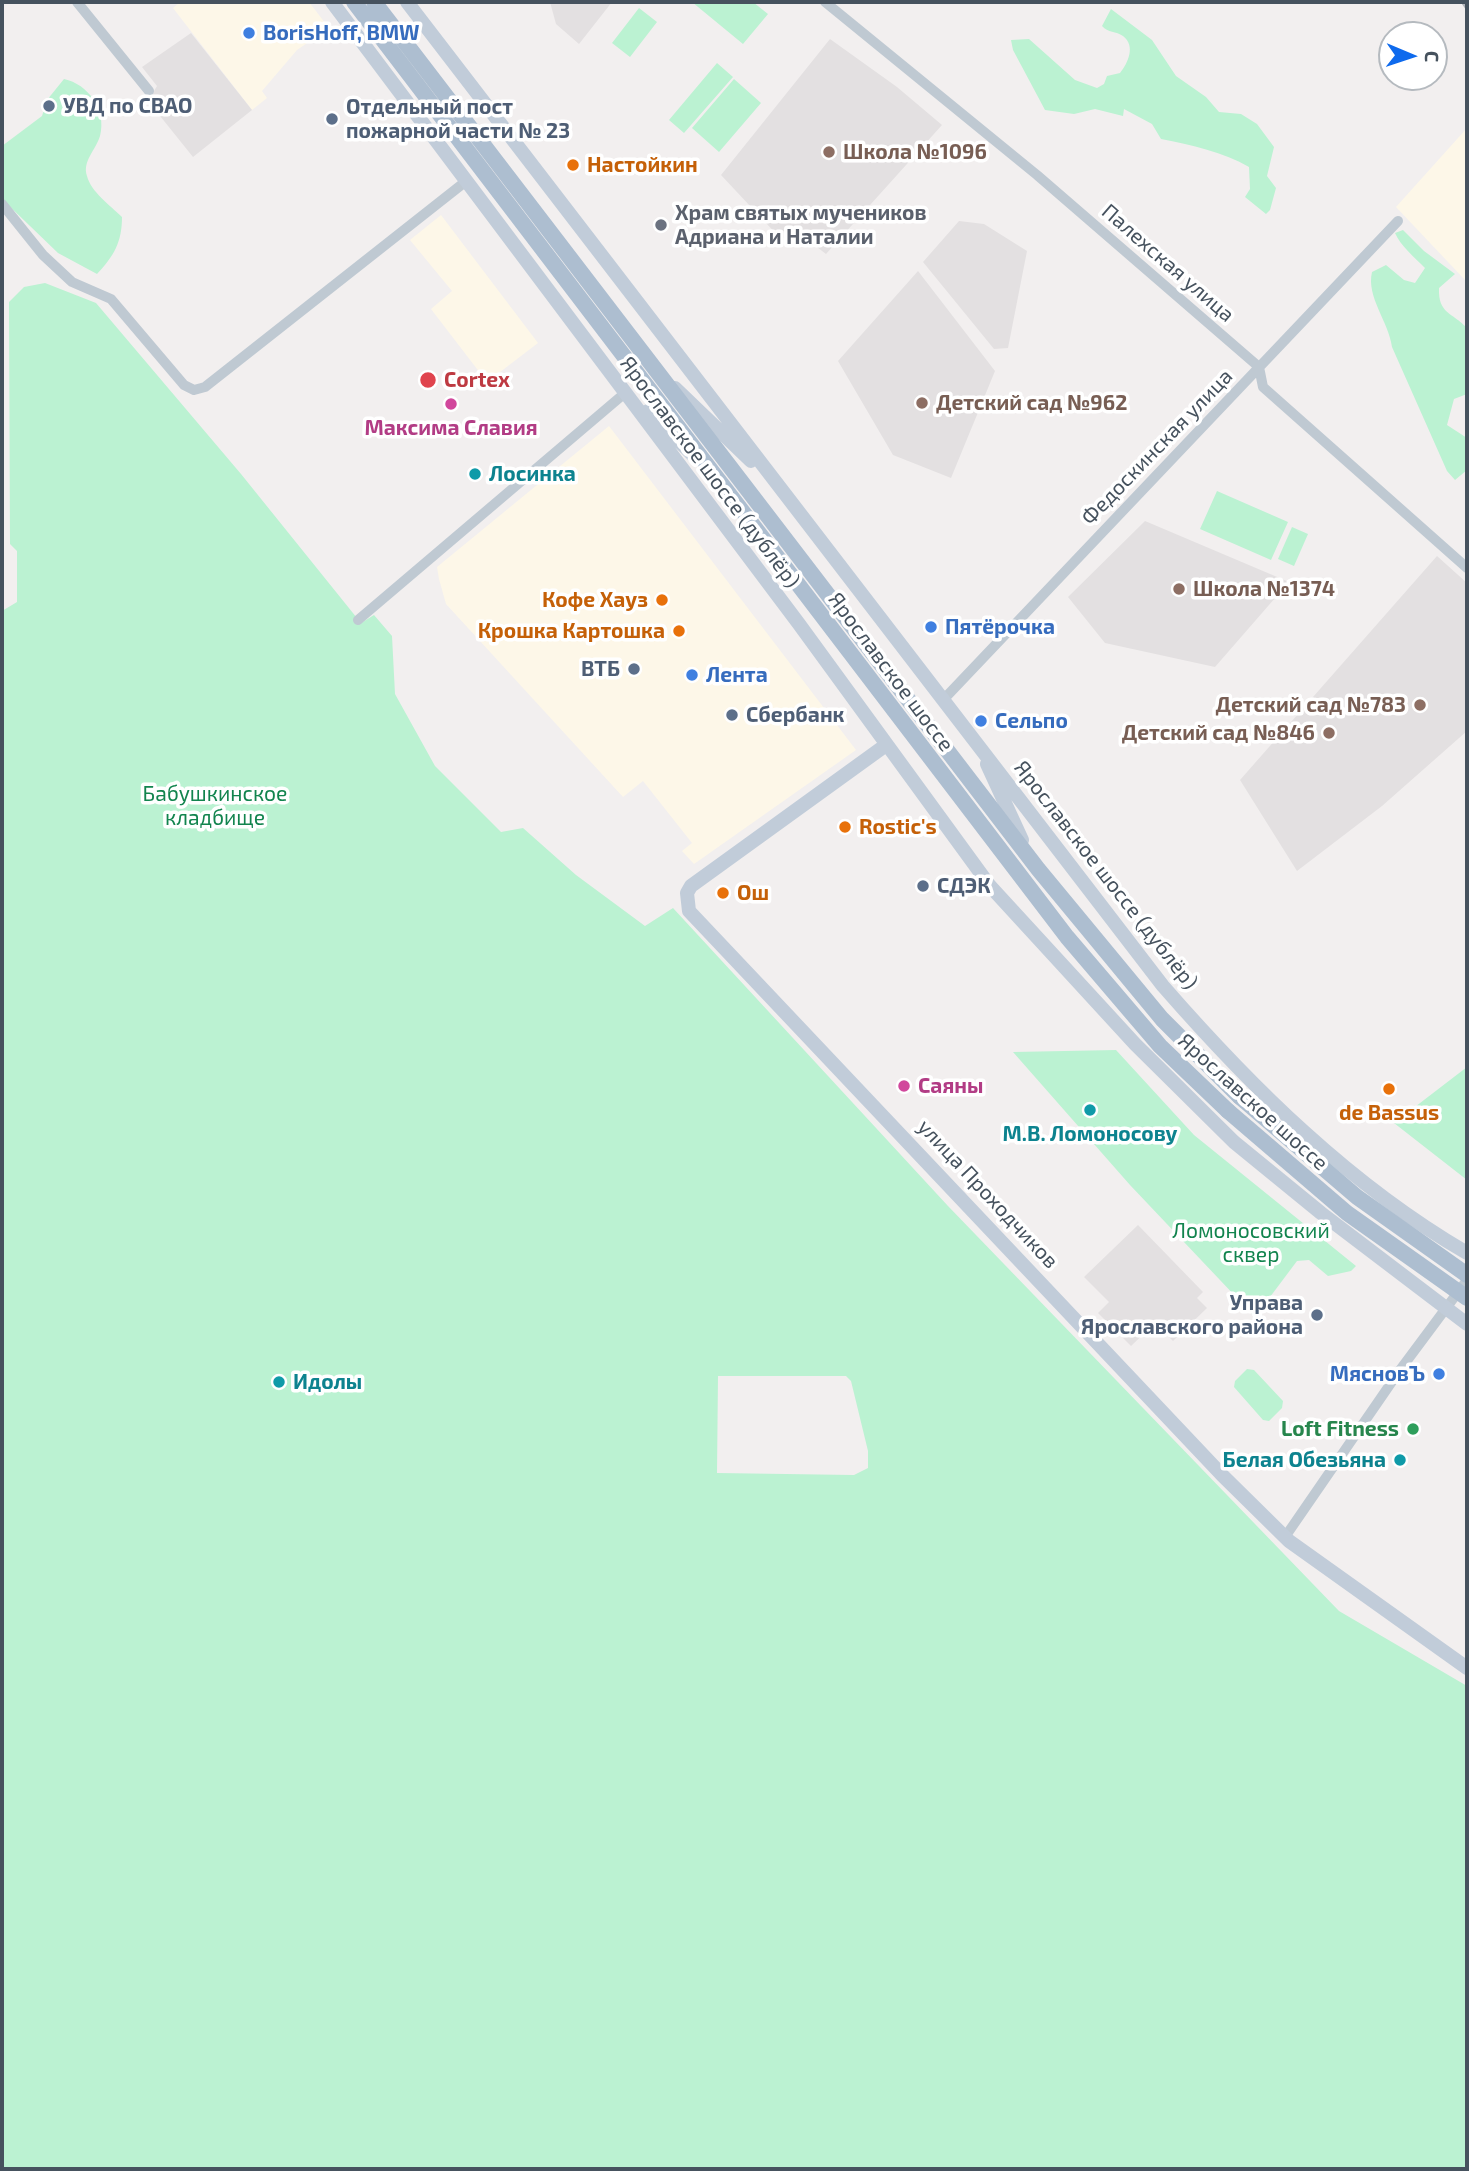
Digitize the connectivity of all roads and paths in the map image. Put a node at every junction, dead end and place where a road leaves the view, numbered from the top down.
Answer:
1 (77, 2) edge
2 (332, 2) edge
3 (343, 2) edge
4 (354, 2) edge
5 (374, 2) edge
6 (407, 2) edge
7 (825, 2) edge
8 (356, 33) junction
9 (149, 91) dead end
10 (465, 182) junction
11 (2, 204) edge
12 (1398, 221) dead end
13 (653, 366) junction
14 (1259, 367) junction
15 (608, 370) junction
16 (625, 393) junction
17 (715, 476) junction
18 (779, 485) junction
19 (1467, 568) edge
20 (358, 620) dead end
21 (944, 699) junction
22 (886, 745) junction
23 (979, 746) junction
24 (1038, 869) junction
25 (1426, 1229) junction
26 (1467, 1253) edge
27 (1396, 1272) junction
28 (1467, 1275) edge
29 (1467, 1280) edge
30 (1467, 1289) edge
31 (1455, 1301) edge
32 (1467, 1324) edge
33 (1285, 1537) junction
34 (1467, 1668) edge

1 - 9 street
2 - 8 street, Ярославское шоссе (дублёр)
3 - 8 street
4 - 17 main road, Ярославское шоссе
5 - 13 main road, Ярославское шоссе
6 - 18 street, Ярославское шоссе (дублёр)
7 - 14 street, Палехская улица
8 - 10 street, Ярославское шоссе (дублёр)
10 - 11 street
10 - 15 street, Ярославское шоссе (дублёр)
12 - 14 street, Федоскинская улица
13 - 18 street
13 - 24 main road, Ярославское шоссе
14 - 19 street, Палехская улица
14 - 21 street, Федоскинская улица
15 - 16 street, Ярославское шоссе (дублёр)
15 - 17 street
16 - 20 street
16 - 22 street, Ярославское шоссе (дублёр)
17 - 31 main road, Ярославское шоссе, bridge
18 - 21 street, Ярославское шоссе (дублёр)
21 - 23 street, Ярославское шоссе (дублёр)
22 - 27 street, Ярославское шоссе (дублёр)
22 - 33 street, улица Проходчиков
23 - 24 street
23 - 25 street, Ярославское шоссе (дублёр)
24 - 28 main road, Ярославское шоссе, bridge
25 - 26 street, Ярославское шоссе (дублёр)
25 - 27 street
27 - 31 street, Ярославское шоссе (дублёр)
29 - 31 street
30 - 31 street
31 - 32 street, Ярославское шоссе (дублёр)
31 - 33 street
33 - 34 street, улица Проходчиков

